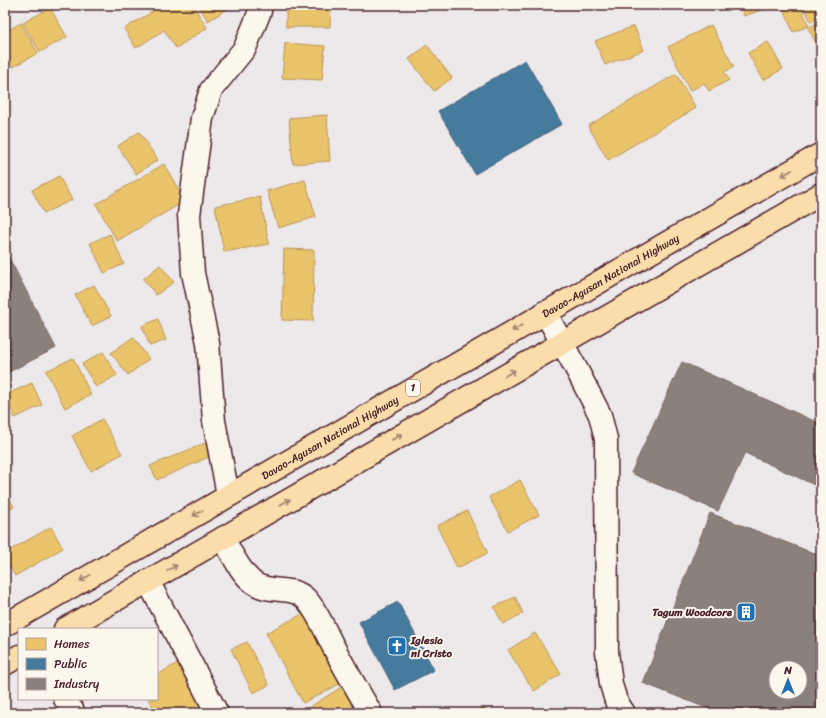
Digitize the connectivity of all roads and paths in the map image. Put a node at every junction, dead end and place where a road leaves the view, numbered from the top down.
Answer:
1 (261, 5) edge
2 (821, 154) edge
3 (821, 194) edge
4 (545, 312) junction
5 (562, 342) junction
6 (228, 495) junction
7 (222, 538) junction
8 (148, 581) junction
9 (5, 625) edge
10 (68, 628) edge
11 (18, 657) edge
12 (5, 664) edge
13 (66, 700) edge
14 (74, 713) edge
15 (217, 713) edge
16 (370, 713) edge
17 (624, 713) edge

1 - 6 street
2 -> 4 highway, Davao-Agusan National Highway / 1
3 - 5 highway
4 - 5 street
4 -> 6 highway, Davao-Agusan National Highway / 1
7 -> 5 highway
5 - 17 street
6 -> 9 highway, Davao-Agusan National Highway / 1
8 -> 7 highway
7 - 16 street
8 - 10 highway
8 - 15 street
11 - 12 highway
13 - 14 street

